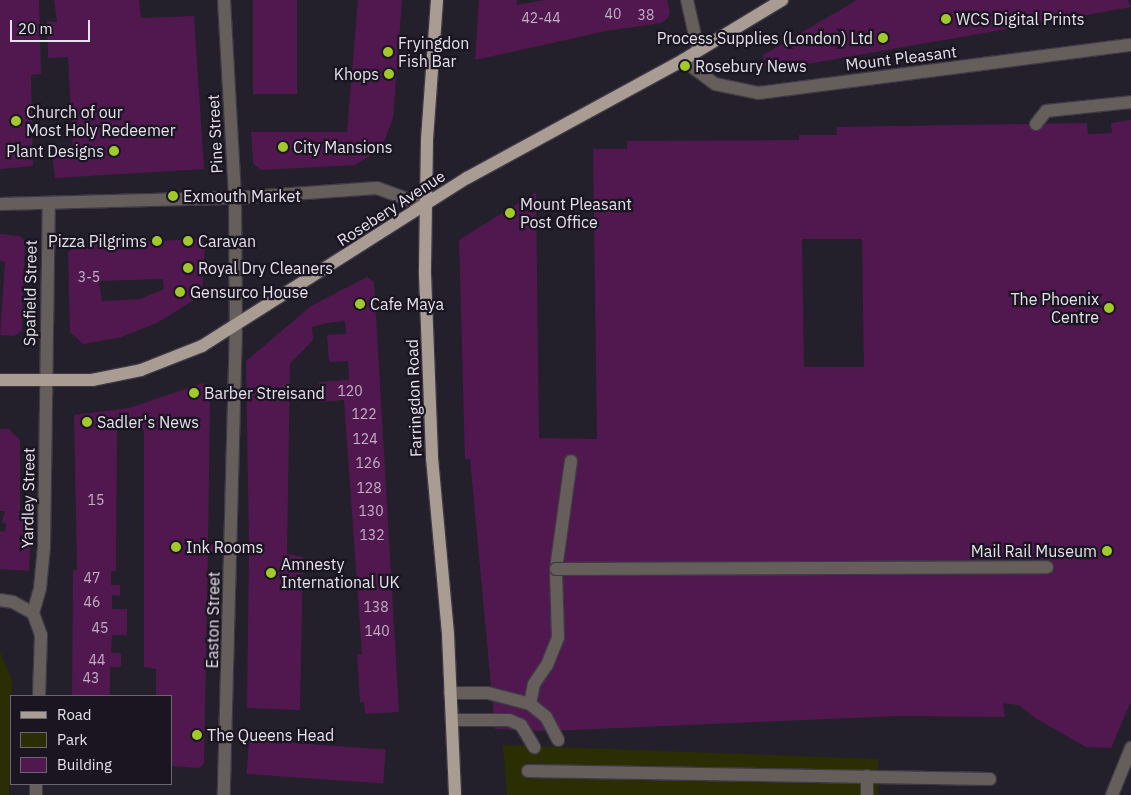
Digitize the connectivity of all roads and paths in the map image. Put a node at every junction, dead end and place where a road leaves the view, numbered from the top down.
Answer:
1 (224, 0) edge
2 (437, 0) edge
3 (687, 0) edge
4 (782, 0) edge
5 (1131, 45) edge
6 (698, 50) junction
7 (683, 60) junction
8 (1131, 102) edge
9 (1036, 124) dead end
10 (235, 198) junction
11 (0, 204) edge
12 (49, 205) junction
13 (424, 205) junction
14 (236, 326) junction
15 (0, 380) edge
16 (45, 382) junction
17 (571, 461) dead end
18 (1047, 567) dead end
19 (556, 569) junction
20 (0, 600) edge
21 (33, 613) junction
22 (450, 693) junction
23 (39, 695) edge
24 (530, 704) junction
25 (452, 720) junction
26 (558, 740) dead end
27 (534, 747) dead end
28 (1131, 748) edge
29 (528, 771) dead end
30 (867, 776) junction
31 (990, 779) dead end
32 (224, 795) edge
33 (455, 795) edge
34 (867, 795) edge
35 (1112, 795) edge

1 - 10 street, Pine Street
2 - 13 main road, Farringdon Road
3 - 6 street
4 - 6 main road, Rosebery Avenue
5 - 7 street, Mount Pleasant
6 - 7 main road, Rosebery Avenue
7 - 13 main road, Rosebery Avenue
8 - 9 street
10 - 12 street
10 - 13 street
10 - 14 street, Pine Street
11 - 12 street
12 - 16 street, Spafield Street
13 - 14 main road, Rosebery Avenue
13 - 22 main road, Farringdon Road
14 - 16 main road, Rosebery Avenue
14 - 32 street, Easton Street
15 - 16 main road, Rosebery Avenue
16 - 21 street, Yardley Street
17 - 19 street
18 - 19 street, bridge
19 - 24 street
20 - 21 street
21 - 23 street
22 - 24 street
22 - 25 main road, Farringdon Road
24 - 26 street
25 - 27 street
25 - 33 main road, Farringdon Road
28 - 35 street
29 - 30 street
30 - 31 street
30 - 34 street

